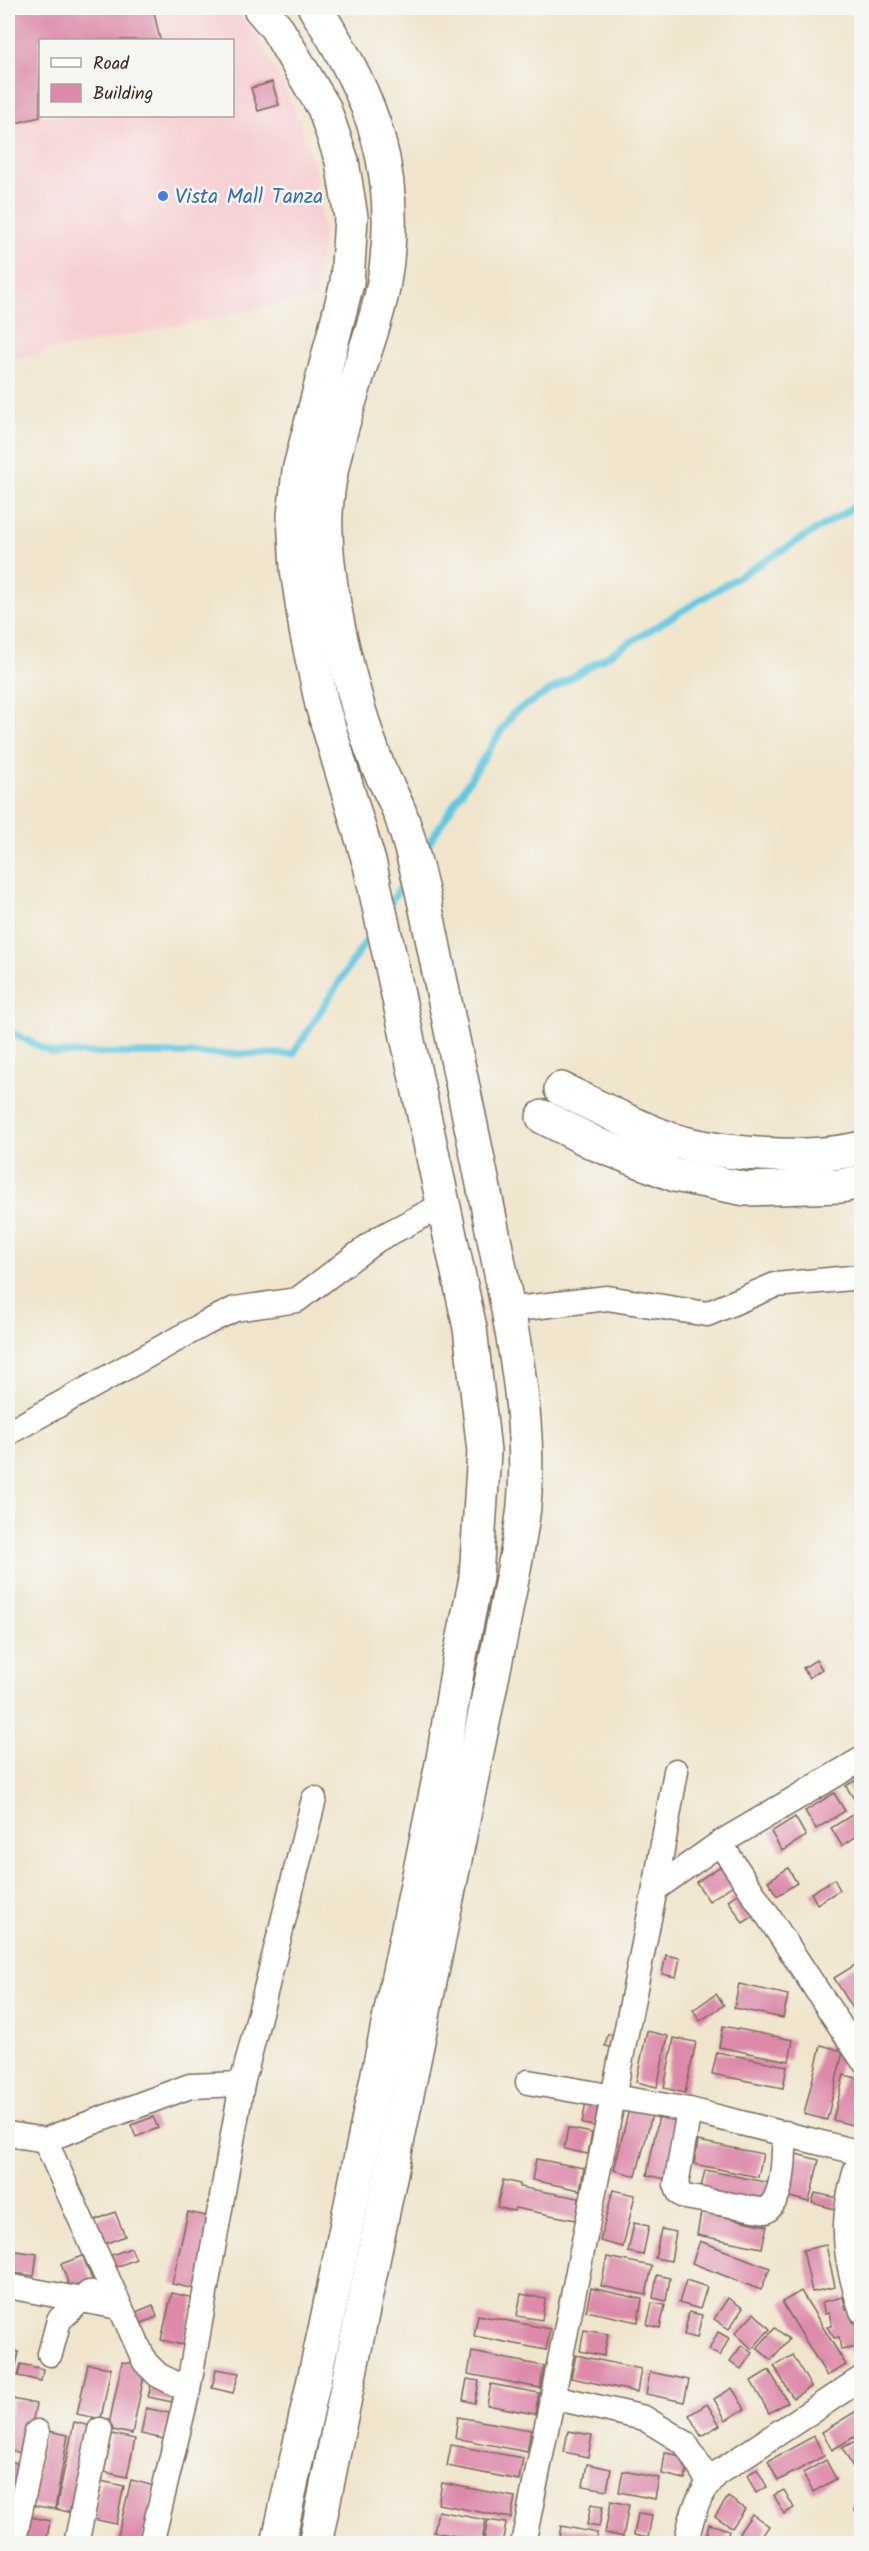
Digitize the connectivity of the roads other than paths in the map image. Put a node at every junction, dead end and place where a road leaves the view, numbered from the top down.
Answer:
1 (260, 8) edge
2 (315, 8) edge
3 (331, 350) junction
4 (363, 358) junction
5 (561, 1089) dead end
6 (543, 1117) dead end
7 (861, 1148) edge
8 (861, 1182) edge
9 (443, 1205) junction
10 (861, 1277) edge
11 (508, 1310) junction
12 (8, 1433) edge
13 (861, 1759) edge
14 (676, 1771) dead end
15 (314, 1799) dead end
16 (720, 1843) junction
17 (655, 1889) junction
18 (861, 2059) edge
19 (528, 2082) dead end
20 (242, 2084) junction
21 (613, 2095) junction
22 (689, 2110) junction
23 (786, 2133) junction
24 (8, 2134) edge
25 (45, 2140) junction
26 (861, 2153) edge
27 (102, 2272) junction
28 (8, 2286) edge
29 (82, 2300) junction
30 (119, 2307) junction
31 (861, 2311) edge
32 (326, 2325) junction
33 (359, 2335) junction
34 (50, 2354) dead end
35 (861, 2378) edge
36 (188, 2390) junction
37 (553, 2397) junction
38 (100, 2430) dead end
39 (37, 2432) dead end
40 (710, 2482) junction
41 (13, 2544) edge
42 (76, 2544) edge
43 (152, 2544) edge
44 (278, 2544) edge
45 (315, 2544) edge
46 (523, 2544) edge
47 (686, 2544) edge

1 - 3 street
2 - 4 street
3 - 4 street
3 - 9 street
4 - 11 street
5 - 7 street
6 - 8 street
9 - 12 street
9 - 32 street
10 - 11 street
11 - 33 street
13 - 16 street
14 - 17 street
15 - 20 street
16 - 17 street
16 - 18 street
17 - 21 street
19 - 21 street
20 - 25 street
20 - 36 street
21 - 22 street
21 - 37 street
22 - 23 street
22 - 23 street
23 - 26 street
24 - 25 street
25 - 27 street
26 - 31 street
27 - 29 street
27 - 30 street
28 - 29 street
29 - 30 street
29 - 34 street
30 - 36 street
32 - 33 street
32 - 44 street
33 - 45 street
35 - 40 street
36 - 43 street
37 - 40 street
37 - 46 street
38 - 42 street
39 - 41 street
40 - 47 street

